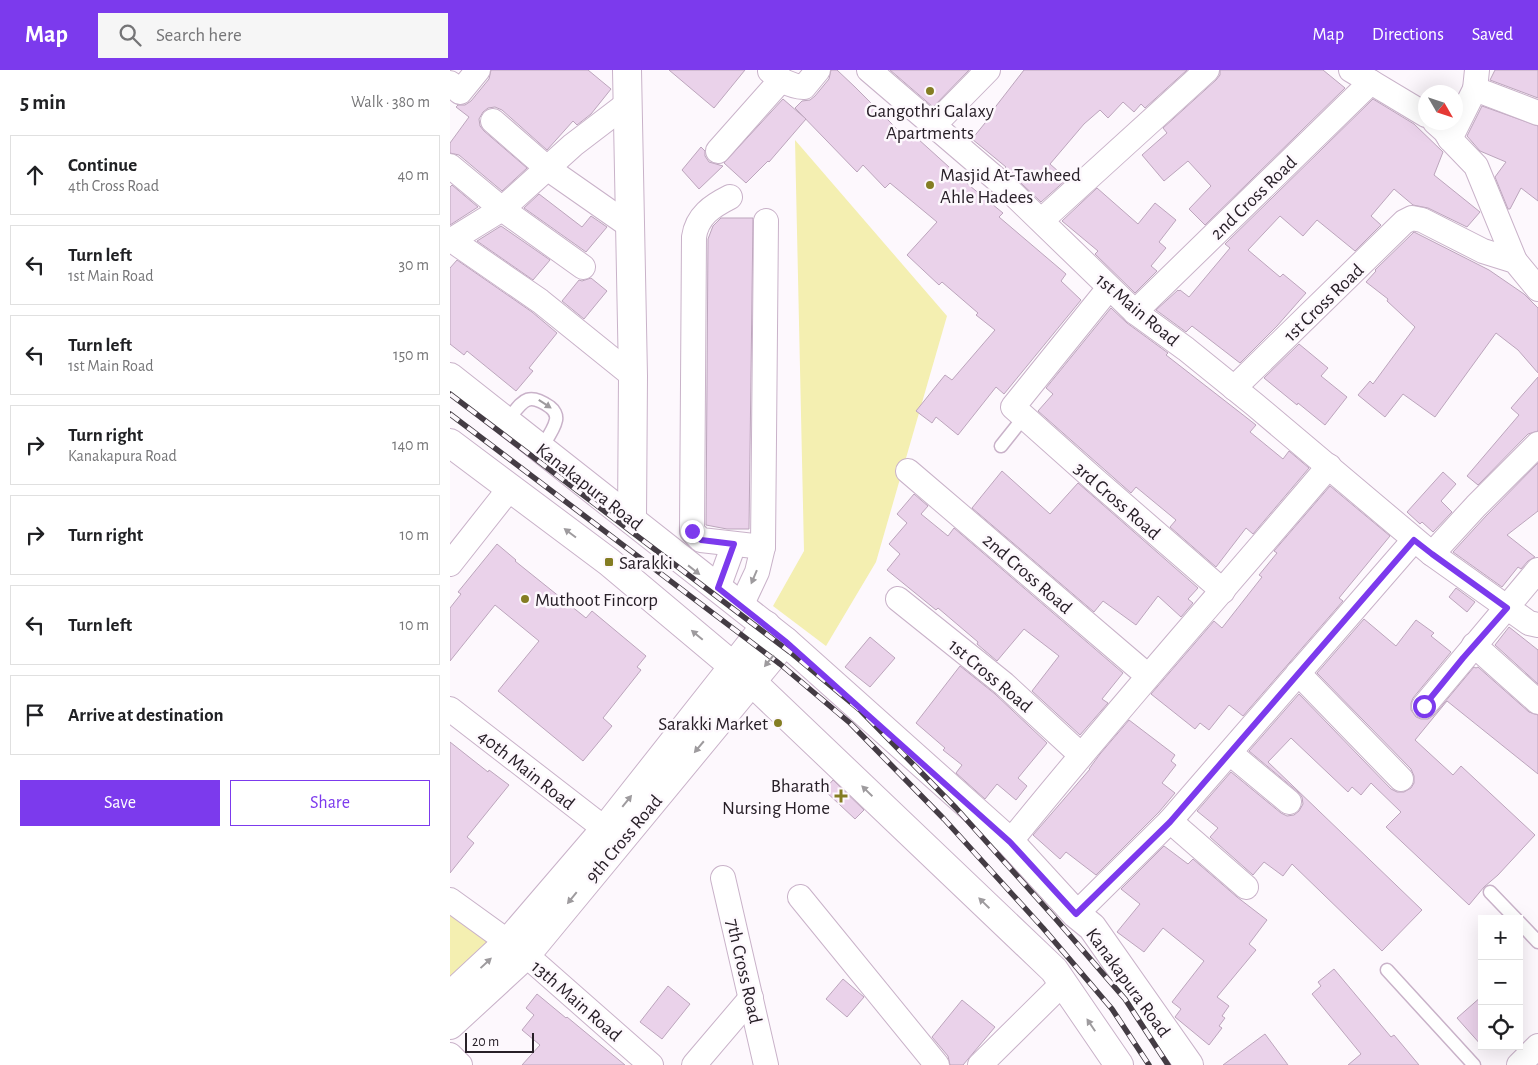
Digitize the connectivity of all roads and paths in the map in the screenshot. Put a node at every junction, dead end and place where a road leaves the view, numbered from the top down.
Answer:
1 (478, 70) edge
2 (627, 70) edge
3 (818, 70) edge
4 (869, 70) edge
5 (988, 70) edge
6 (1207, 70) edge
7 (775, 75) edge
8 (1361, 76) edge
9 (1476, 80) edge
10 (450, 84) edge
11 (628, 103) junction
12 (1418, 110) edge
13 (1538, 113) edge
14 (493, 121) dead end
15 (933, 126) junction
16 (1443, 131) edge
17 (718, 151) dead end
18 (450, 166) edge
19 (547, 168) junction
20 (730, 197) dead end
21 (502, 209) junction
22 (1042, 220) junction
23 (766, 221) dead end
24 (630, 226) junction
25 (450, 240) edge
26 (1515, 261) junction
27 (583, 267) dead end
28 (1109, 288) junction
29 (1538, 289) edge
30 (1136, 312) junction
31 (632, 376) junction
32 (450, 377) edge
33 (1234, 388) junction
34 (1019, 412) junction
35 (507, 421) junction
36 (450, 443) edge
37 (1538, 444) edge
38 (1000, 446) dead end
39 (541, 448) junction
40 (1329, 466) junction
41 (908, 471) dead end
42 (510, 488) junction
43 (632, 520) junction
44 (734, 544) junction
45 (763, 547) junction
46 (1423, 547) junction
47 (450, 564) edge
48 (1538, 570) edge
49 (718, 588) junction
50 (1223, 591) junction
51 (898, 599) dead end
52 (741, 606) junction
53 (1507, 608) junction
54 (1538, 625) edge
55 (776, 633) junction
56 (1474, 645) junction
57 (1298, 673) junction
58 (743, 674) junction
59 (1148, 676) junction
60 (1538, 702) edge
61 (1424, 706) dead end
62 (450, 709) edge
63 (1230, 753) junction
64 (1081, 754) junction
65 (1401, 779) dead end
66 (1289, 802) dead end
67 (1170, 822) junction
68 (605, 828) junction
69 (1010, 842) junction
70 (723, 878) dead end
71 (1246, 887) dead end
72 (1490, 892) dead end
73 (800, 897) dead end
74 (450, 900) edge
75 (1076, 914) junction
76 (1512, 915) edge
77 (1523, 926) edge
78 (1538, 942) edge
79 (518, 948) junction
80 (1387, 970) dead end
81 (1063, 982) junction
82 (450, 996) edge
83 (751, 998) junction
84 (450, 1025) edge
85 (1538, 1046) edge
86 (450, 1055) edge
87 (460, 1065) edge
88 (651, 1065) edge
89 (694, 1065) edge
90 (766, 1065) edge
91 (937, 1065) edge
92 (980, 1065) edge
93 (1118, 1065) edge
94 (1189, 1065) edge
95 (1474, 1065) edge
96 (1519, 1065) edge

1 - 10 street
2 - 11 main road
3 - 7 street
4 - 15 street, 1st Main Road
5 - 15 street
6 - 22 street
7 - 17 street
8 - 12 street
8 - 30 street, 2nd Cross Road
9 - 13 street
9 - 16 street
11 - 19 street
11 - 24 main road
14 - 19 street
15 - 22 street, 1st Main Road
16 - 26 street
18 - 21 street
19 - 21 street
19 - 24 street
20 - 44 street
21 - 25 street
21 - 27 street
22 - 28 street, 1st Main Road
23 - 45 street
24 - 31 main road
25 - 31 street
26 - 29 street
26 - 33 street, 1st Cross Road
28 - 30 street, 1st Main Road
28 - 34 street
30 - 33 street, 1st Main Road
31 - 43 main road
32 - 35 main road, Kanakapura Road
33 - 40 street, 1st Main Road
34 - 38 lane
34 - 50 street, 3rd Cross Road
35 - 39 main road, Kanakapura Road
35 -> 39 lane
36 - 42 main road
37 - 46 street
39 - 43 main road, Kanakapura Road
40 - 46 street, 1st Main Road
40 - 50 street
41 - 59 street, 2nd Cross Road
42 - 47 street
58 -> 42 main road
43 -> 49 main road, Kanakapura Road
44 - 45 street
44 - 49 street
45 -> 52 street
46 - 53 street, 1st Main Road
46 - 57 street
48 - 53 street
49 - 52 main road, Kanakapura Road
50 - 59 street
51 - 64 street, 1st Cross Road
52 - 55 main road, Kanakapura Road
53 - 54 street, 1st Main Road
53 - 56 street
55 - 58 main road, 9th Cross Road
55 - 69 main road, Kanakapura Road
56 - 60 street
56 - 61 street
57 - 63 street
57 - 65 street
68 -> 58 main road, 9th Cross Road
58 -> 79 main road, 9th Cross Road
81 -> 58 main road
59 - 64 street
62 - 68 street, 40th Main Road
63 - 66 street
63 - 67 street
64 - 69 street
67 - 71 street
67 - 75 street
68 - 79 main road, 9th Cross Road
69 - 75 main road, Kanakapura Road
70 - 83 street, 7th Cross Road
72 - 76 lane
73 - 91 street
74 - 79 street, 13th Main Road
75 - 94 main road, Kanakapura Road
77 - 78 lane
82 -> 79 main road, 9th Cross Road
79 - 84 main road, 9th Cross Road
79 - 88 street, 13th Main Road
80 - 95 lane
81 - 92 street
93 -> 81 main road
83 - 89 street
83 - 90 street, 7th Cross Road
85 - 96 street
86 - 87 street

